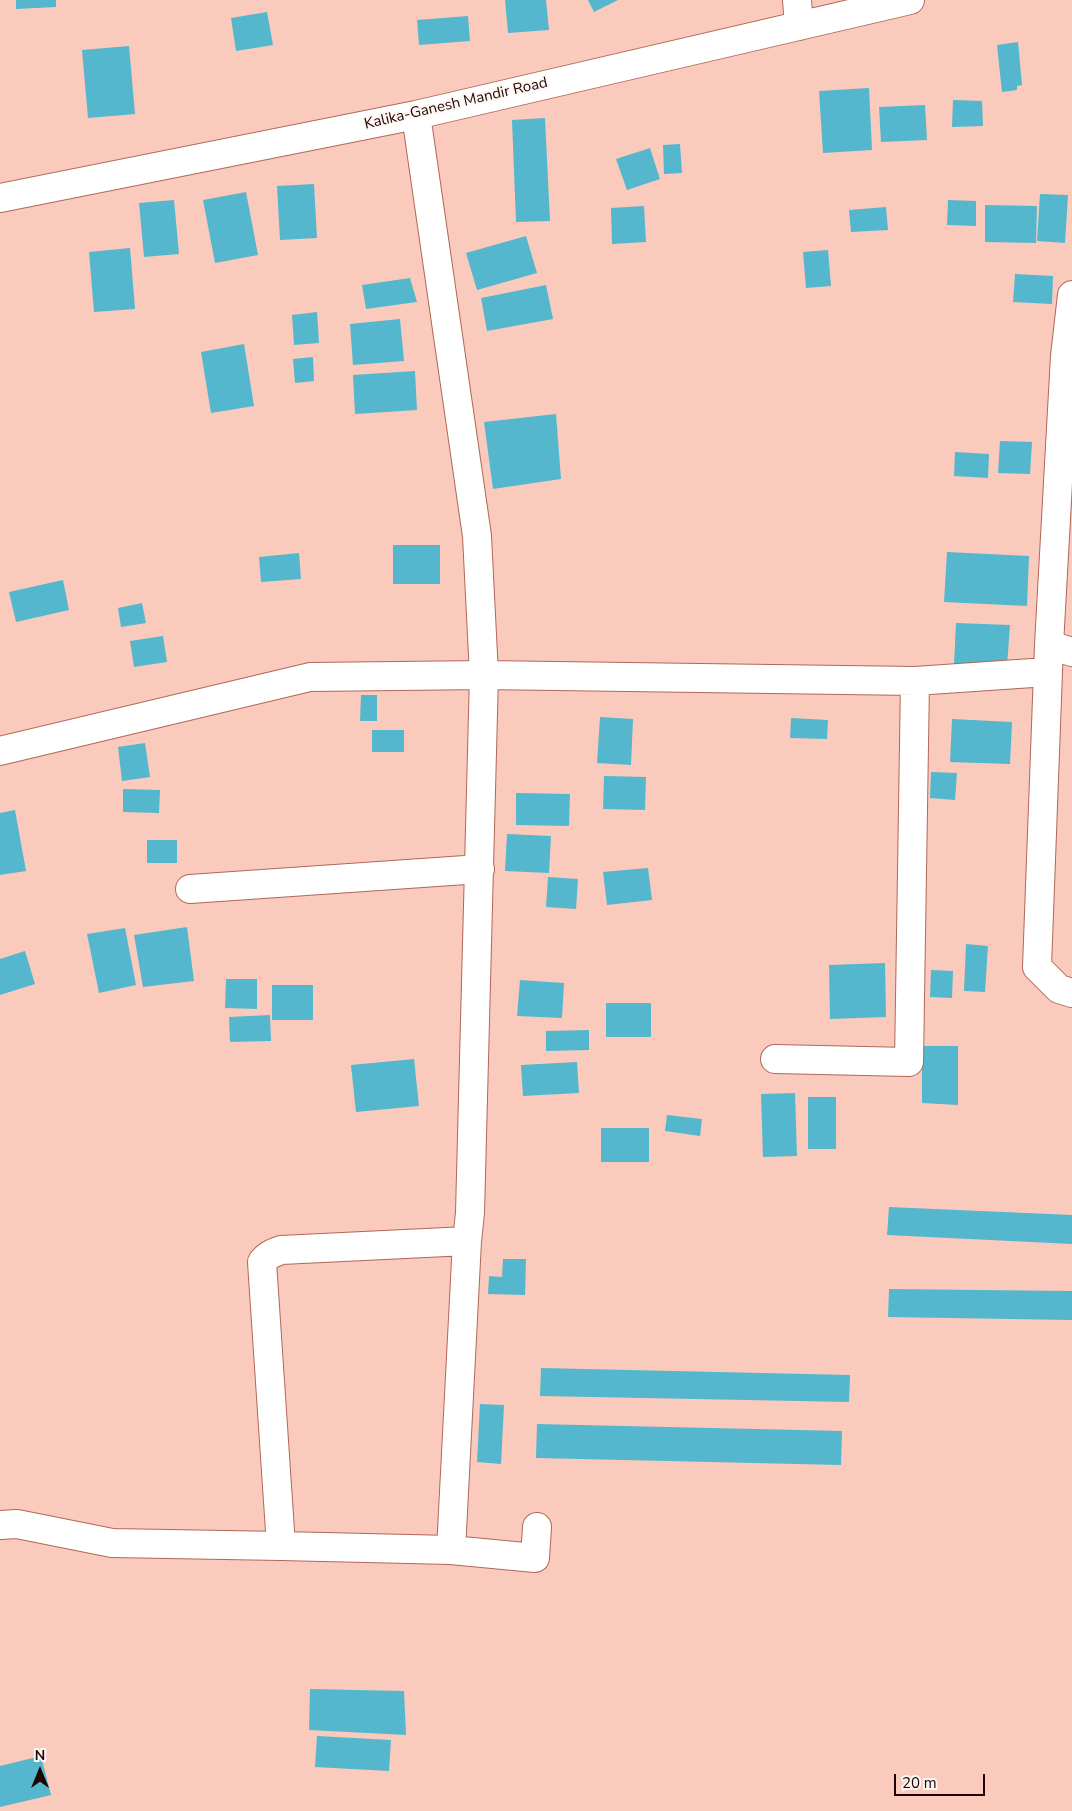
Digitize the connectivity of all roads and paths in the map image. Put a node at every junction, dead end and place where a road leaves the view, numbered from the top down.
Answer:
1 (910, 0) edge
2 (798, 13) edge
3 (416, 115) junction
4 (0, 198) edge
5 (1072, 295) edge
6 (1068, 358) edge
7 (1060, 648) edge
8 (1047, 672) junction
9 (484, 675) junction
10 (915, 681) junction
11 (0, 751) edge
12 (480, 868) junction
13 (190, 889) dead end
14 (1072, 993) edge
15 (775, 1059) dead end
16 (467, 1241) junction
17 (0, 1525) edge
18 (537, 1527) dead end
19 (281, 1546) junction
20 (451, 1550) junction

1 - 2 street, Kalika-Ganesh Mandir Road
2 - 3 street, Kalika-Ganesh Mandir Road
3 - 4 street, Kalika-Ganesh Mandir Road
3 - 9 street
5 - 6 street
6 - 7 street
7 - 8 street
8 - 10 street
8 - 14 street
9 - 10 street
9 - 11 street
9 - 12 street
10 - 15 street
12 - 13 street
12 - 16 street
16 - 19 street
16 - 20 street
17 - 19 street
18 - 20 street
19 - 20 street

